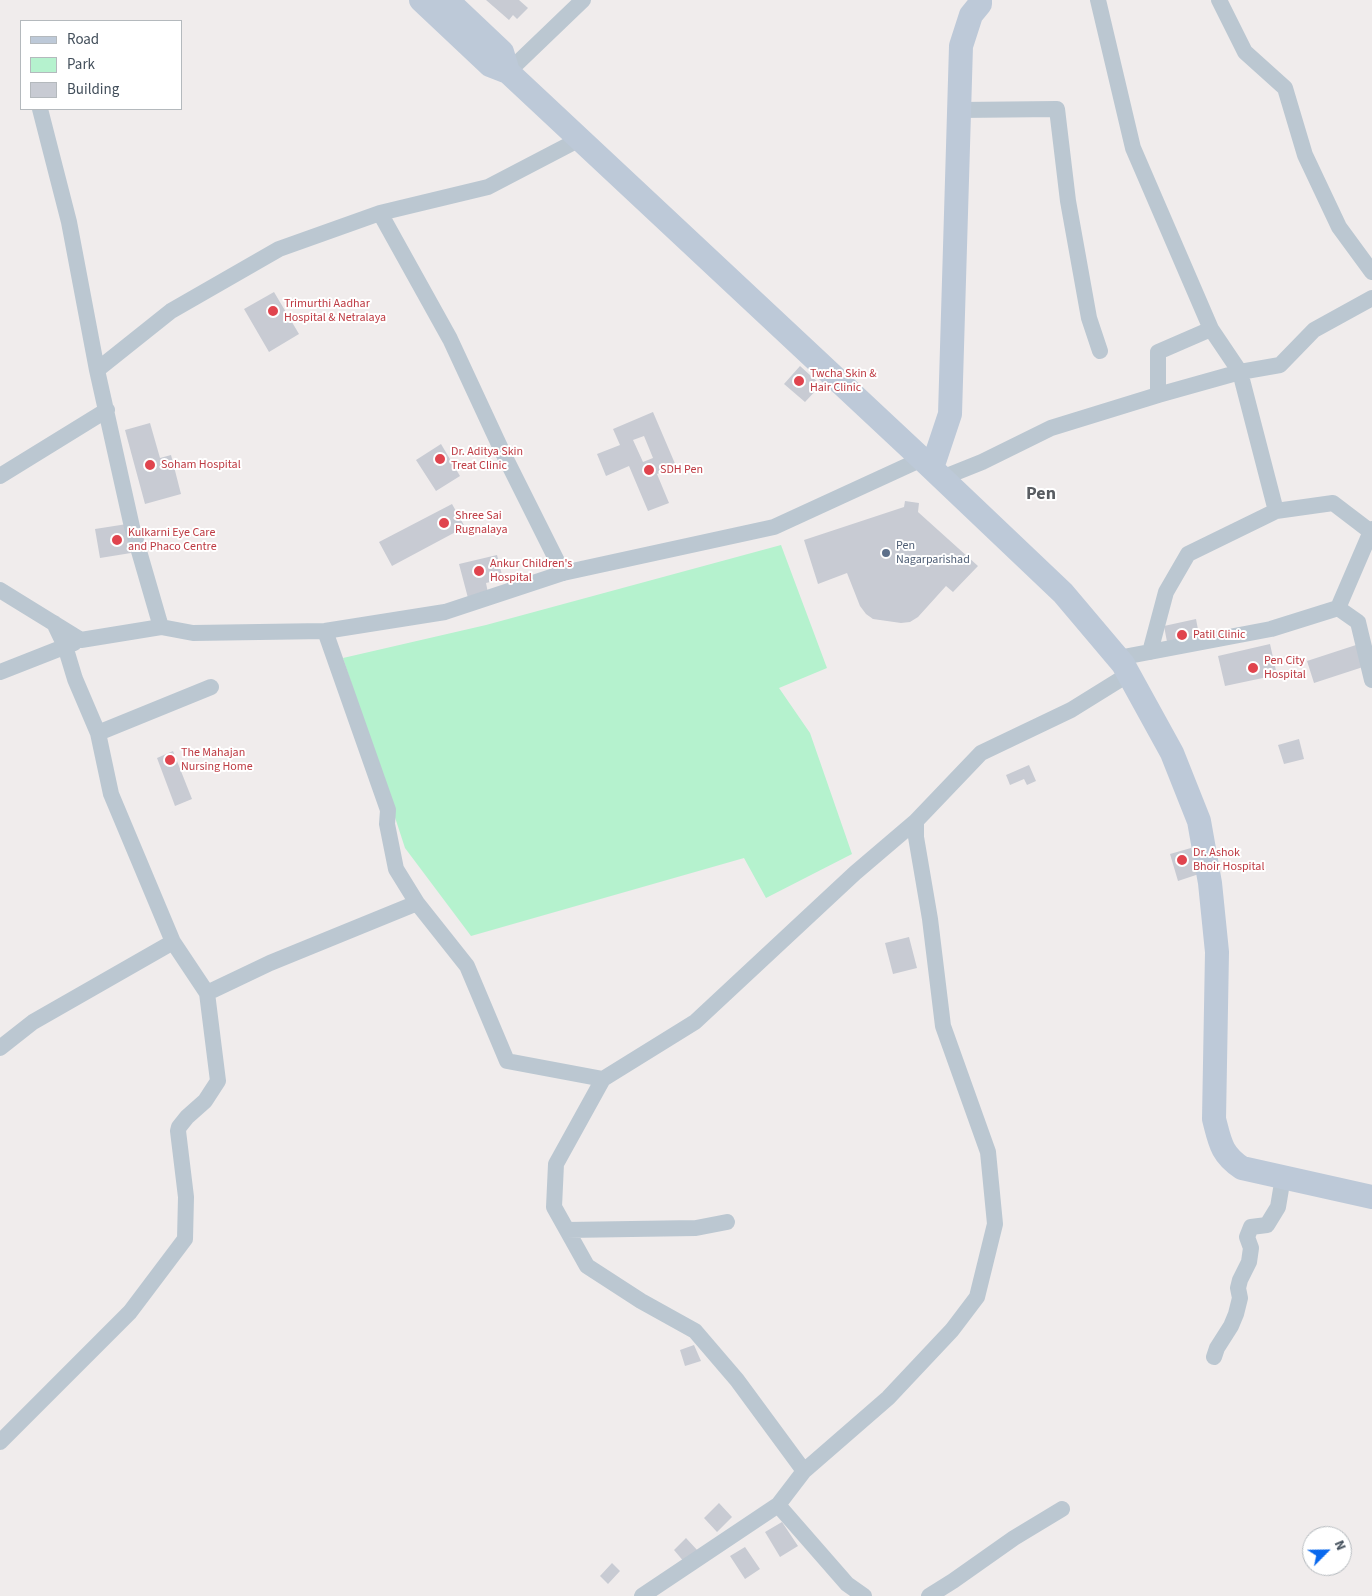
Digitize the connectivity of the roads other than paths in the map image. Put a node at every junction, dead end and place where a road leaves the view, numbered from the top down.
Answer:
1 (421, 0) edge
2 (447, 0) edge
3 (583, 0) edge
4 (1098, 0) edge
5 (1219, 0) edge
6 (971, 5) edge
7 (508, 72) junction
8 (40, 110) edge
9 (959, 110) junction
10 (580, 139) junction
11 (380, 213) junction
12 (1372, 272) edge
13 (1372, 298) edge
14 (1211, 329) junction
15 (1100, 351) dead end
16 (98, 370) junction
17 (1240, 372) junction
18 (1158, 395) junction
19 (107, 410) junction
20 (932, 468) junction
21 (0, 476) edge
22 (1276, 511) junction
23 (1371, 530) edge
24 (563, 572) junction
25 (0, 590) edge
26 (1338, 608) junction
27 (54, 623) junction
28 (162, 627) junction
29 (325, 631) junction
30 (81, 640) junction
31 (65, 646) junction
32 (1150, 652) junction
33 (1124, 666) junction
34 (0, 672) edge
35 (1372, 680) edge
36 (211, 687) dead end
37 (98, 733) junction
38 (916, 821) junction
39 (417, 903) junction
40 (173, 942) junction
41 (207, 993) junction
42 (0, 1048) edge
43 (603, 1079) junction
44 (1283, 1177) junction
45 (1372, 1197) edge
46 (728, 1222) dead end
47 (567, 1230) junction
48 (1214, 1357) dead end
49 (0, 1442) edge
50 (804, 1471) junction
51 (778, 1505) junction
52 (1062, 1510) dead end
53 (642, 1596) edge
54 (864, 1596) edge
55 (929, 1596) edge

1 - 7 main road
2 - 7 main road
3 - 7 street
4 - 14 street
5 - 12 street
6 - 9 main road
7 - 10 main road
8 - 16 street
9 - 15 street
9 - 20 main road
10 - 11 street
10 - 20 main road
11 - 16 street
11 - 24 street
13 - 17 street
14 - 17 street
14 - 18 street
16 - 19 street
17 - 18 street
17 - 22 street
18 - 20 street
19 - 21 street
19 - 28 street
20 - 24 street
20 - 33 main road
22 - 23 street
22 - 32 street
23 - 26 street
24 - 29 street
25 - 27 street
26 - 32 street
26 - 35 street
27 - 30 street
27 - 31 street
28 - 29 street
28 - 30 street
29 - 39 street
30 - 31 street
31 - 34 street
31 - 37 street
32 - 33 street
33 - 38 street
33 - 44 main road
36 - 37 street
37 - 40 street
38 - 43 street
38 - 50 street
39 - 41 street
39 - 43 street
40 - 41 street
40 - 42 street
41 - 49 street
43 - 47 street
44 - 45 main road
44 - 48 street
46 - 47 street
47 - 50 street
50 - 51 street
51 - 53 street
51 - 54 street
52 - 55 street

